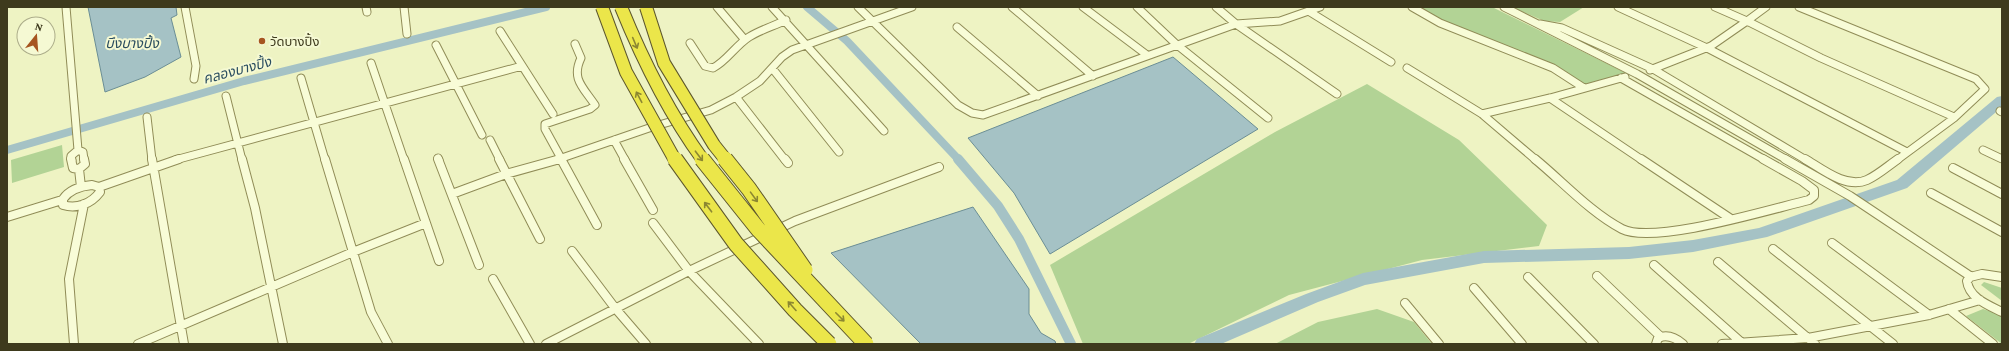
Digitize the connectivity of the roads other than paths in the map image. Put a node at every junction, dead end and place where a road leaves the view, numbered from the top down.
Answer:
1 (66, 7) edge
2 (185, 7) edge
3 (404, 7) edge
4 (602, 7) edge
5 (621, 7) edge
6 (646, 7) edge
7 (717, 7) edge
8 (772, 7) edge
9 (858, 7) edge
10 (912, 7) edge
11 (1012, 7) edge
12 (1083, 7) edge
13 (1137, 7) edge
14 (1216, 7) edge
15 (1302, 7) edge
16 (1320, 7) edge
17 (1412, 7) edge
18 (1504, 7) edge
19 (1618, 7) edge
20 (1715, 7) edge
21 (1766, 7) edge
22 (1799, 7) edge
23 (1309, 12) junction
24 (786, 20) junction
25 (873, 21) junction
26 (1747, 21) junction
27 (1236, 24) junction
28 (1540, 24) junction
29 (957, 27) dead end
30 (500, 31) dead end
31 (407, 34) dead end
32 (745, 40) junction
33 (690, 43) dead end
34 (575, 44) dead end
35 (1176, 44) junction
36 (436, 45) dead end
37 (804, 45) junction
38 (1707, 48) junction
39 (1147, 55) junction
40 (1391, 62) dead end
41 (371, 63) dead end
42 (522, 66) junction
43 (772, 68) junction
44 (1407, 68) dead end
45 (1653, 69) junction
46 (1637, 74) junction
47 (1093, 76) junction
48 (301, 78) dead end
49 (1621, 78) junction
50 (194, 79) dead end
51 (457, 85) junction
52 (1584, 88) junction
53 (1337, 94) dead end
54 (226, 96) dead end
55 (1038, 96) junction
56 (736, 97) junction
57 (1550, 98) junction
58 (384, 104) junction
59 (554, 114) dead end
60 (1482, 114) junction
61 (148, 117) dead end
62 (1954, 117) junction
63 (1268, 118) dead end
64 (316, 121) junction
65 (884, 131) dead end
66 (482, 135) dead end
67 (490, 140) dead end
68 (614, 140) junction
69 (236, 142) junction
70 (1982, 150) dead end
71 (839, 152) dead end
72 (1907, 152) junction
73 (438, 158) dead end
74 (562, 158) junction
75 (2002, 159) edge
76 (788, 162) dead end
77 (153, 167) junction
78 (939, 167) dead end
79 (1953, 168) dead end
80 (506, 174) junction
81 (81, 187) junction
82 (100, 187) junction
83 (1931, 193) dead end
84 (452, 194) junction
85 (2002, 194) edge
86 (62, 200) junction
87 (84, 204) junction
88 (653, 210) dead end
89 (7, 217) edge
90 (1731, 219) junction
91 (426, 223) junction
92 (653, 223) dead end
93 (597, 225) dead end
94 (2002, 232) edge
95 (540, 239) dead end
96 (1832, 244) dead end
97 (1772, 249) dead end
98 (353, 252) junction
99 (572, 252) dead end
100 (439, 261) dead end
101 (1718, 262) dead end
102 (479, 265) dead end
103 (1654, 265) dead end
104 (689, 271) junction
105 (1597, 276) dead end
106 (1970, 276) junction
107 (1528, 277) dead end
108 (2002, 277) edge
109 (494, 279) dead end
110 (270, 287) junction
111 (1474, 288) dead end
112 (818, 296) junction
113 (1980, 300) junction
114 (1405, 303) dead end
115 (615, 308) junction
116 (1949, 309) junction
117 (2002, 312) edge
118 (1929, 315) junction
119 (181, 326) junction
120 (1871, 326) junction
121 (1658, 340) edge
122 (1812, 341) edge
123 (1741, 343) edge
124 (74, 344) edge
125 (138, 344) edge
126 (184, 344) edge
127 (283, 344) edge
128 (388, 344) edge
129 (530, 344) edge
130 (546, 344) edge
131 (646, 344) edge
132 (759, 344) edge
133 (829, 344) edge
134 (866, 344) edge
135 (1439, 344) edge
136 (1522, 344) edge
137 (1594, 344) edge
138 (1683, 344) edge
139 (1722, 344) edge
140 (1892, 344) edge
141 (1993, 344) edge

1 - 81 street
2 - 50 street
3 - 31 street
133 -> 4 highway, bridge
5 -> 112 highway, bridge
6 -> 112 highway, bridge
7 - 32 street
8 - 24 street
9 - 25 street
10 - 25 street
11 - 47 street
12 - 39 street
13 - 35 street
14 - 27 street
15 - 23 street
16 - 23 street
17 - 52 street
18 - 28 street
19 - 38 street
20 - 26 street
21 - 26 street
22 - 62 street
23 - 27 street
23 - 40 street
24 - 32 street
24 - 37 street
25 - 37 street
25 - 55 street
26 - 38 street
26 - 62 street
27 - 35 street
27 - 53 street
28 - 45 street
28 - 46 street
29 - 55 street
30 - 42 street
32 - 33 street
34 - 74 street
35 - 39 street
35 - 63 street
36 - 51 street
37 - 43 street
37 - 65 street
38 - 45 street
38 - 72 street
39 - 47 street
41 - 58 street
42 - 51 street
42 - 59 street
43 - 56 street
43 - 71 street
44 - 60 street
45 - 46 street
45 - 72 street
46 - 49 street
46 - 106 street
47 - 55 street
48 - 64 street
49 - 52 street
49 - 90 street
51 - 58 street
51 - 66 street
52 - 57 street
54 - 69 street
56 - 68 street
56 - 76 street
57 - 60 street
57 - 90 street
58 - 64 street
58 - 91 street
60 - 90 street
61 - 77 street
62 - 72 street
64 - 69 street
64 - 98 street
67 - 80 street
68 - 74 street
68 - 88 street
69 - 77 street
69 - 110 street
70 - 75 street
73 - 84 street
74 - 80 street
74 - 93 street
77 - 82 street
77 - 119 street
78 - 104 street
79 - 85 street
80 - 84 street
80 - 95 street
81 - 82 street
81 - 86 street
82 - 87 street
83 - 94 street
84 - 102 street
86 - 87 street
86 - 89 street
87 - 124 street
91 - 98 street
91 - 100 street
92 - 104 street
96 - 118 street
97 - 120 street
98 - 110 street
98 - 128 street
99 - 115 street
101 - 122 street
103 - 123 street
104 - 115 street
104 - 132 street
105 - 121 street
106 - 108 street
106 - 113 street
107 - 137 street
109 - 129 street
110 - 119 street
110 - 127 street
111 - 136 street
112 -> 134 highway, bridge
113 - 116 street
113 - 117 street
114 - 135 street
115 - 130 street
115 - 131 street
116 - 118 street
116 - 141 street
118 - 120 street
119 - 125 street
119 - 126 street
120 - 122 street
120 - 140 street
121 - 138 street
122 - 123 street
123 - 139 street

